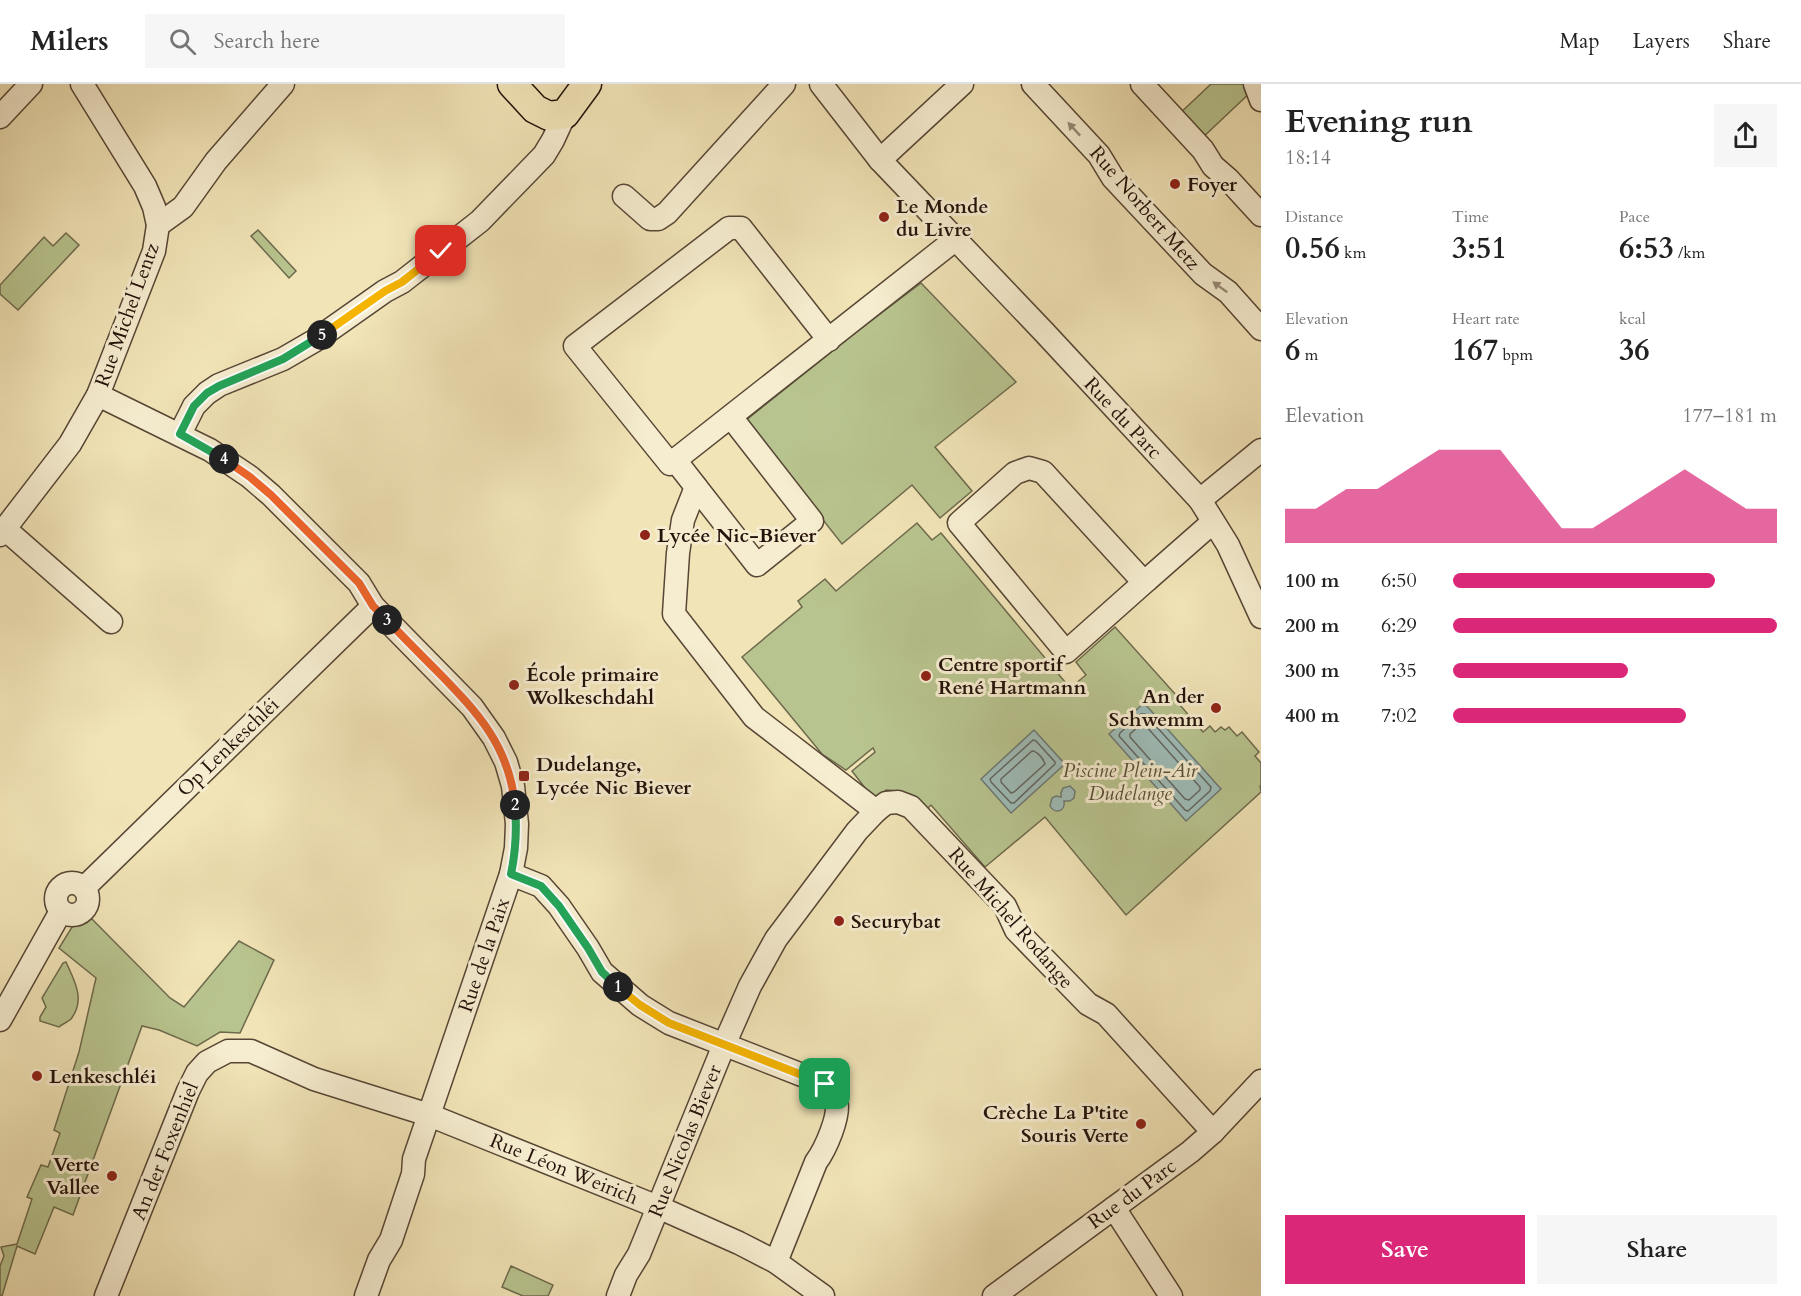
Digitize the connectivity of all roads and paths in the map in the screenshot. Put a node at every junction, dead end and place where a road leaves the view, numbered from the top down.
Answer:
1 (31, 84) edge
2 (82, 84) edge
3 (283, 84) edge
4 (512, 84) edge
5 (587, 84) edge
6 (784, 84) edge
7 (821, 84) edge
8 (962, 84) edge
9 (1033, 84) edge
10 (1142, 84) edge
11 (1255, 84) edge
12 (1261, 100) edge
13 (565, 114) junction
14 (0, 117) edge
15 (880, 160) junction
16 (624, 195) dead end
17 (1261, 215) edge
18 (158, 225) junction
19 (956, 239) junction
20 (1261, 329) edge
21 (829, 340) junction
22 (98, 395) junction
23 (731, 417) junction
24 (180, 434) junction
25 (1261, 450) edge
26 (675, 460) junction
27 (696, 487) junction
28 (1200, 500) junction
29 (1213, 522) junction
30 (2, 532) edge
31 (1148, 579) junction
32 (373, 606) junction
33 (1261, 617) edge
34 (111, 622) dead end
35 (876, 811) junction
36 (511, 874) junction
37 (0, 1020) edge
38 (724, 1045) junction
39 (1261, 1081) edge
40 (429, 1115) junction
41 (1214, 1132) junction
42 (658, 1207) junction
43 (1114, 1208) junction
44 (776, 1262) junction
45 (106, 1296) edge
46 (366, 1296) edge
47 (618, 1296) edge
48 (823, 1296) edge
49 (994, 1296) edge
50 (1171, 1296) edge

1 - 14 street
2 - 18 street, Rue Michel Lentz
3 - 18 street
4 - 13 main road
5 - 13 main road
6 - 16 street
7 - 15 street, Rue du Parc
8 - 15 street
20 -> 9 street, Rue Norbert Metz
10 - 17 street
11 - 12 street
13 - 24 street
15 - 19 street, Rue du Parc
18 - 22 street, Rue Michel Lentz
19 - 21 street
19 - 28 street, Rue du Parc
21 - 23 street
21 - 26 street
22 - 24 street, Rue de la Paix
22 - 30 street, Rue Michel Lentz
23 - 26 street
23 - 27 street
24 - 32 street, Rue de la Paix
25 - 28 street
26 - 27 street
27 - 35 street
28 - 29 street, Rue du Parc
29 - 31 street
29 - 33 street, Rue du Parc
30 - 34 street
31 - 31 street
32 - 36 street, Rue de la Paix
32 - 37 street, Op Lenkeschléi
35 - 38 street, Rue Nicolas Biever
35 - 41 street, Rue Michel Rodange
36 - 38 street
36 - 40 street, Rue de la Paix
38 - 42 street, Rue Nicolas Biever
38 - 44 street
39 - 41 street, Rue du Parc
40 - 42 street, Rue Léon Weirich
40 - 45 street, An der Foxenhiel
40 - 46 street, Rue de la Paix
41 - 43 street, Rue du Parc
42 - 44 street, Rue Léon Weirich
42 - 47 street, Rue Nicolas Biever
43 - 49 street, Rue du Parc
43 - 50 street
44 - 48 street, Rue Léon Weirich

